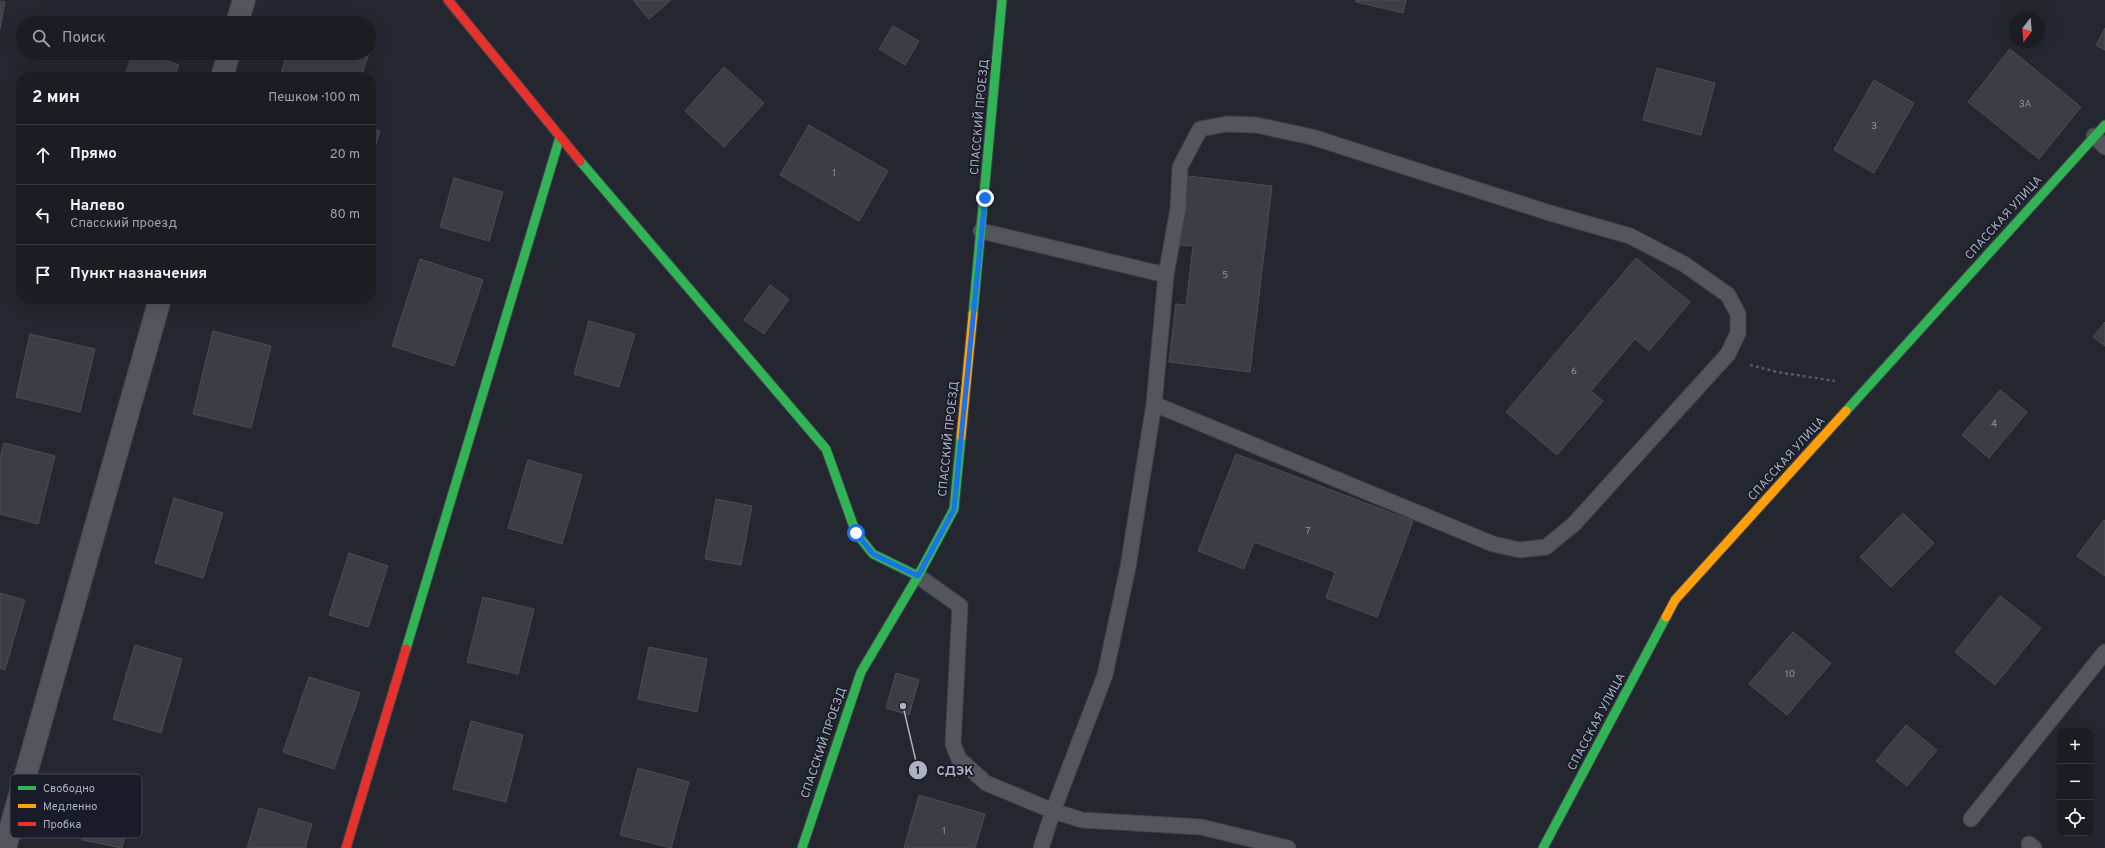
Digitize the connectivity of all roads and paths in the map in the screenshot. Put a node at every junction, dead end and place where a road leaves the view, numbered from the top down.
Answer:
1 (244, 0) edge
2 (448, 0) edge
3 (1002, 0) edge
4 (239, 16) edge
5 (227, 60) edge
6 (223, 72) edge
7 (2105, 125) edge
8 (560, 136) junction
9 (2094, 136) junction
10 (2105, 148) edge
11 (981, 230) junction
12 (1166, 275) junction
13 (159, 304) edge
14 (1714, 370) junction
15 (1866, 388) junction
16 (1154, 404) junction
17 (918, 576) junction
18 (2105, 652) edge
19 (26, 774) edge
20 (1053, 811) junction
21 (1971, 820) dead end
22 (10, 830) edge
23 (5, 848) edge
24 (346, 848) edge
25 (802, 848) edge
26 (1041, 848) edge
27 (1288, 848) edge
28 (1543, 848) edge

1 - 4 street
2 - 8 street
3 - 11 street, СПАССКИЙ ПРОЕЗД
5 - 6 street
7 - 9 street, СПАССКАЯ УЛИЦА
8 - 17 street
8 - 24 street
9 - 10 lane
9 - 15 street, СПАССКАЯ УЛИЦА
11 - 12 lane
11 - 17 street, СПАССКИЙ ПРОЕЗД
12 - 14 lane
12 - 16 lane
13 - 19 street
14 - 15 path
14 - 16 lane
15 - 28 street, СПАССКАЯ УЛИЦА
16 - 20 lane
17 - 20 lane
17 - 25 street, СПАССКИЙ ПРОЕЗД
18 - 21 lane
20 - 26 lane
20 - 27 lane
22 - 23 street

